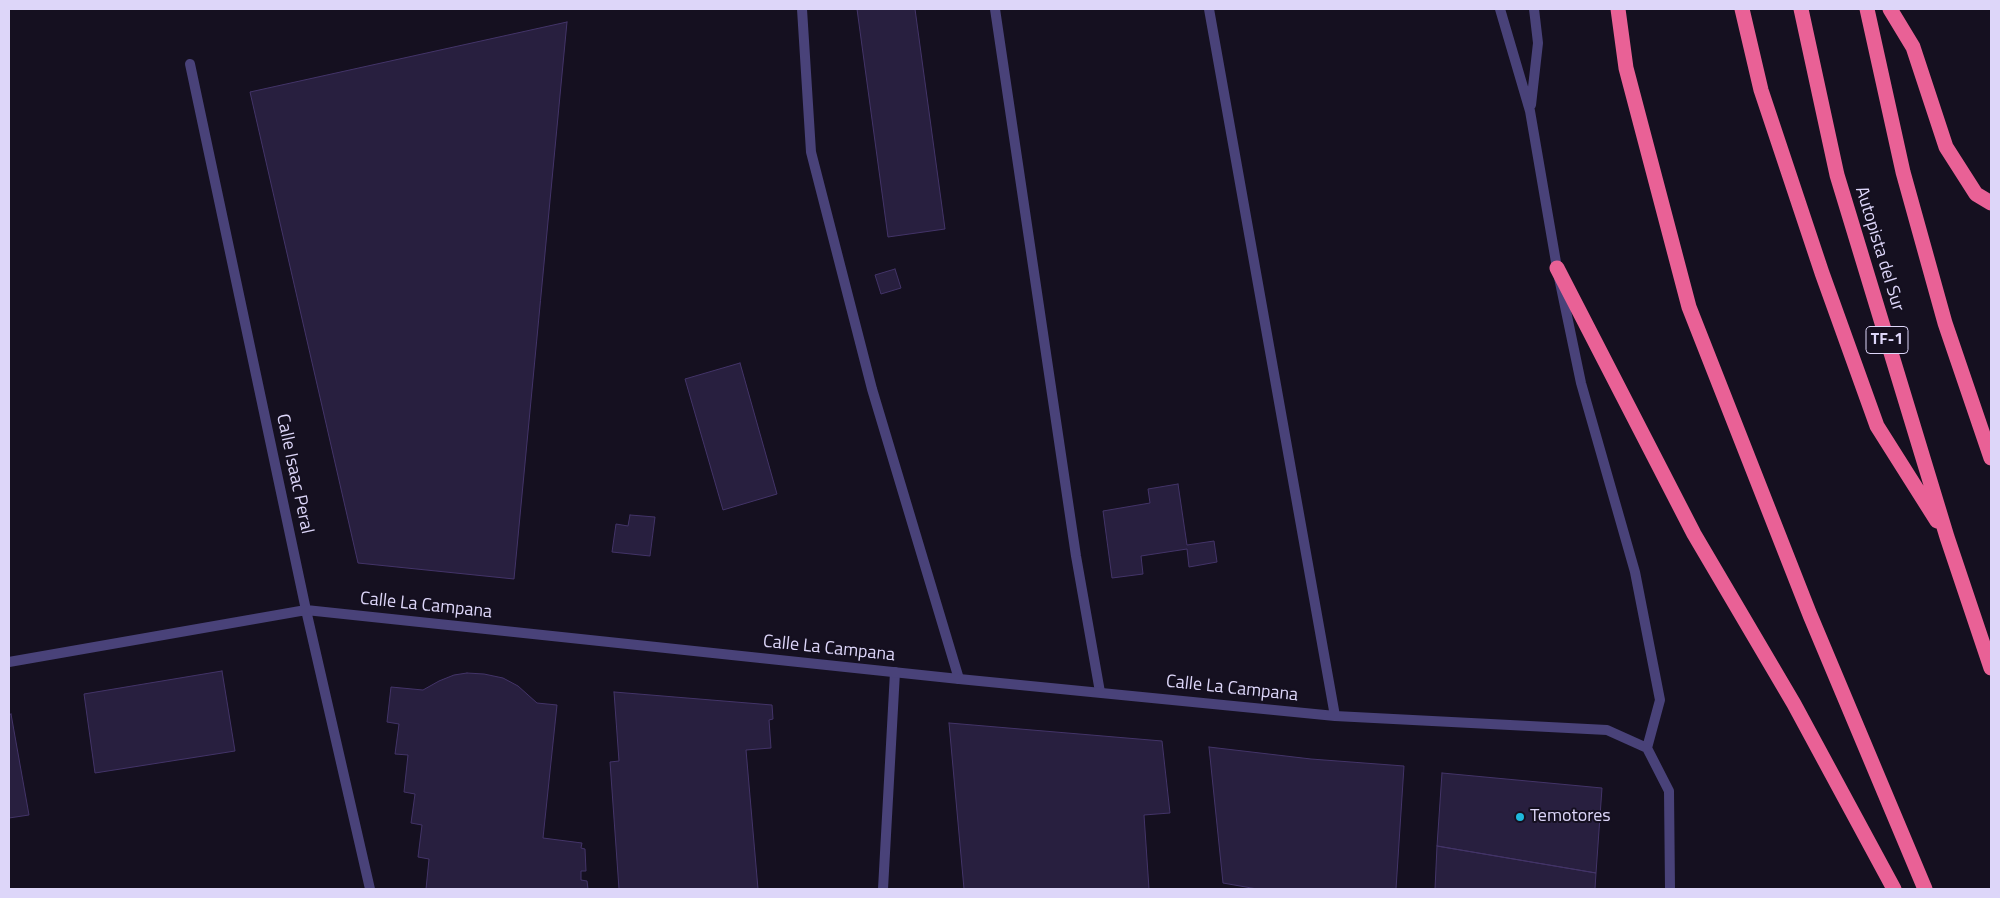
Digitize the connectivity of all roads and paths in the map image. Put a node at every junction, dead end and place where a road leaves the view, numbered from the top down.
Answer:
1 (802, 9) edge
2 (995, 9) edge
3 (1209, 9) edge
4 (1500, 9) edge
5 (1534, 9) edge
6 (1618, 9) edge
7 (1742, 9) edge
8 (1801, 9) edge
9 (1867, 9) edge
10 (1890, 9) edge
11 (190, 64) dead end
12 (1530, 111) junction
13 (1991, 203) edge
14 (1557, 268) junction
15 (1991, 458) edge
16 (1947, 537) junction
17 (306, 610) junction
18 (9, 662) edge
19 (1991, 668) edge
20 (895, 672) junction
21 (960, 679) junction
22 (1100, 692) junction
23 (1335, 716) junction
24 (1647, 748) junction
25 (370, 889) edge
26 (883, 889) edge
27 (1670, 889) edge
28 (1894, 889) edge
29 (1925, 889) edge

1 - 21 street
2 - 22 street
3 - 23 street
4 - 12 street
5 - 12 street
6 - 29 highway
7 - 16 highway
8 - 16 highway, Autopista del Sur / TF-1
9 - 15 highway
10 - 13 highway
11 - 17 street, Calle Isaac Peral
12 - 14 street
14 - 24 street
14 - 28 highway
16 - 19 highway, Autopista del Sur / TF-1
17 - 18 street, Calle La Campana
17 - 20 street, Calle La Campana
17 - 25 street, Calle Isaac Peral
20 - 21 street, Calle La Campana
20 - 26 street
21 - 22 street, Calle La Campana
22 - 23 street, Calle La Campana
23 - 24 street, Calle La Campana
24 - 27 street

